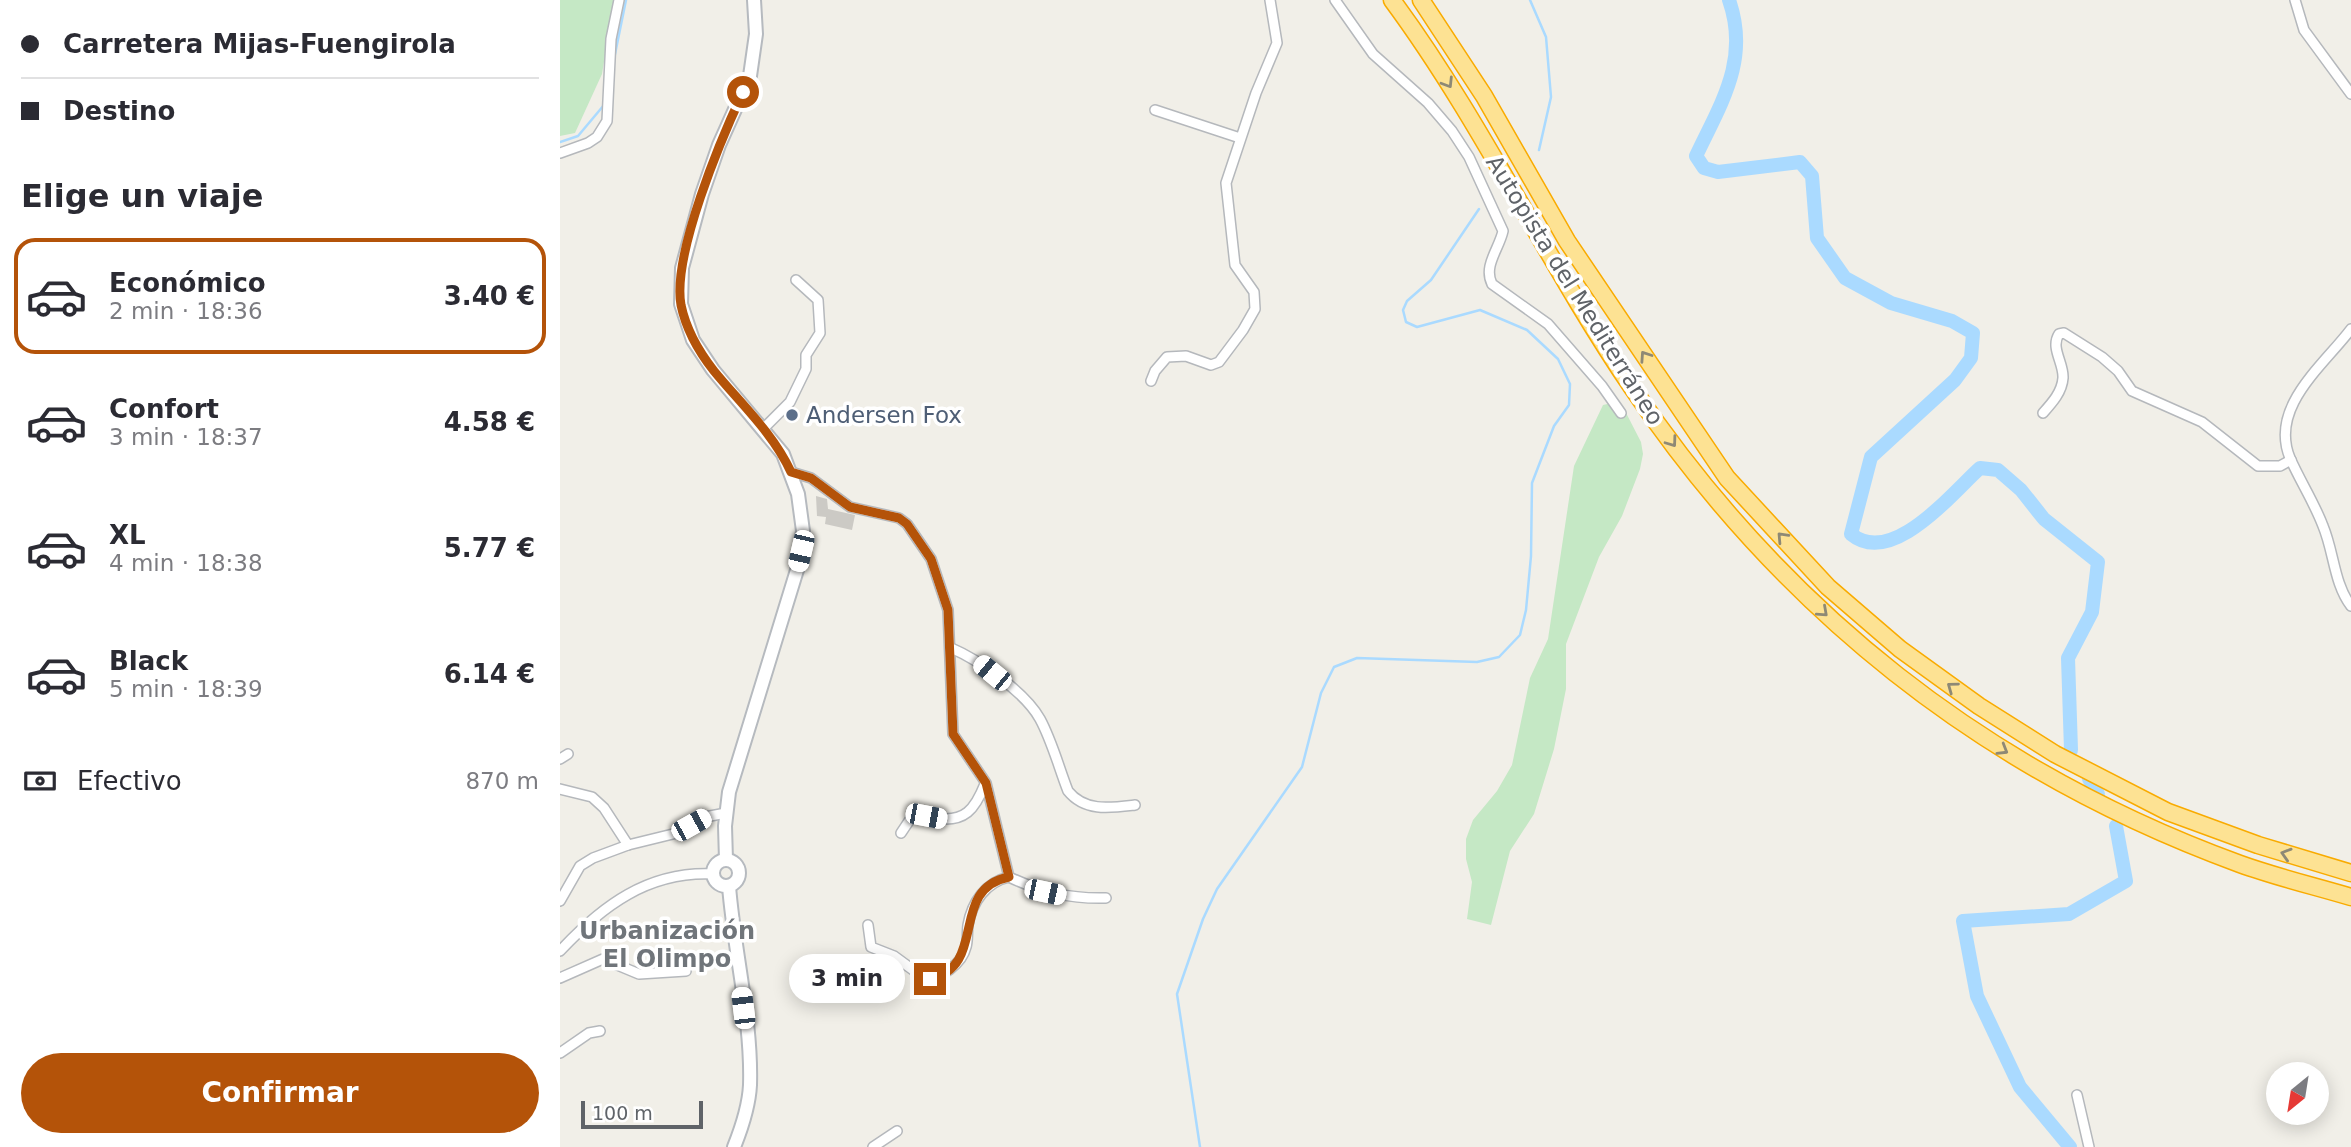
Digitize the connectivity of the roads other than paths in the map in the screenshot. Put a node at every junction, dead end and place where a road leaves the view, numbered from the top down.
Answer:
1 (619, 0) edge
2 (754, 0) edge
3 (1270, 0) edge
4 (1335, 0) edge
5 (1392, 0) edge
6 (1422, 0) edge
7 (2295, 0) edge
8 (2351, 94) edge
9 (1155, 110) dead end
10 (1240, 138) junction
11 (560, 153) edge
12 (796, 280) dead end
13 (2351, 330) edge
14 (1151, 381) dead end
15 (1621, 413) dead end
16 (2043, 413) dead end
17 (764, 428) junction
18 (2291, 460) junction
19 (791, 472) junction
20 (2351, 607) edge
21 (951, 648) junction
22 (986, 783) junction
23 (560, 789) edge
24 (1135, 805) dead end
25 (726, 813) junction
26 (901, 833) dead end
27 (628, 845) junction
28 (726, 860) junction
29 (2351, 873) edge
30 (713, 874) junction
31 (1009, 877) junction
32 (729, 886) junction
33 (2351, 897) edge
34 (1106, 898) dead end
35 (560, 901) edge
36 (868, 925) dead end
37 (560, 951) edge
38 (680, 971) dead end
39 (560, 978) edge
40 (600, 1031) dead end
41 (560, 1053) edge
42 (2077, 1095) dead end
43 (897, 1131) dead end
44 (734, 1147) edge
45 (873, 1147) edge
46 (2089, 1147) edge

1 - 11 street
2 - 17 main road
3 - 10 street
4 - 15 street
5 -> 33 highway, Autopista del Mediterráneo
29 -> 6 highway, Autopista del Mediterráneo
7 - 8 street
9 - 10 street
10 - 14 street
12 - 17 street
13 - 18 street
16 - 18 street
17 - 19 main road
18 - 20 street
19 - 21 street
19 - 25 main road
21 - 22 street
21 - 24 street
22 - 26 street
22 - 31 street
23 - 27 street
25 - 27 street
25 - 28 main road
27 - 35 street
28 - 30 main road
28 - 32 main road
30 - 32 main road
30 - 37 street
31 - 34 street
31 - 36 street
32 - 44 main road
38 - 39 street
40 - 41 street
42 - 46 street
43 - 45 street

